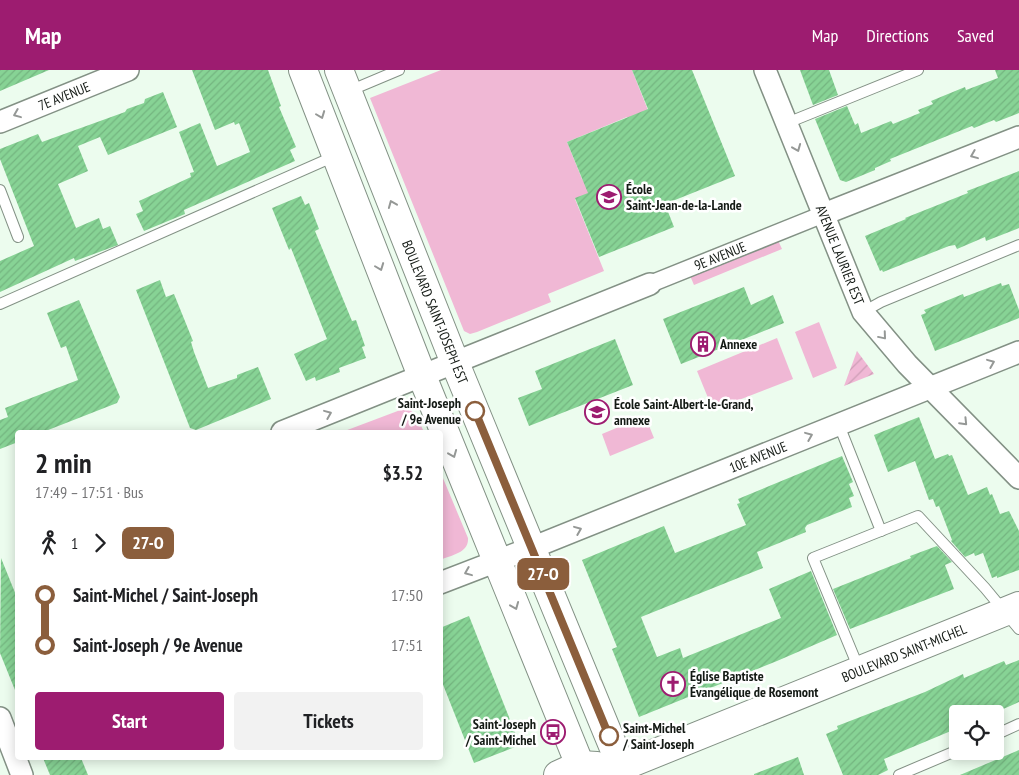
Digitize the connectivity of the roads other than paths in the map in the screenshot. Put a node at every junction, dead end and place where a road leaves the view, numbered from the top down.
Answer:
1 (128, 70) edge
2 (303, 70) edge
3 (399, 70) edge
4 (765, 70) edge
5 (918, 70) edge
6 (343, 81) edge
7 (0, 122) edge
8 (787, 123) junction
9 (1019, 136) edge
10 (336, 156) junction
11 (0, 190) edge
12 (824, 214) junction
13 (18, 237) dead end
14 (1019, 245) edge
15 (650, 284) joint
16 (0, 304) edge
17 (863, 312) junction
18 (1019, 352) edge
19 (456, 363) junction
20 (422, 376) junction
21 (930, 388) junction
22 (838, 424) junction
23 (287, 430) edge
24 (1019, 478) edge
25 (880, 531) junction
26 (532, 548) junction
27 (496, 560) junction
28 (443, 582) edge
29 (1015, 616) edge
30 (860, 670) junction
31 (0, 718) edge
32 (1019, 724) edge
33 (1004, 730) edge
34 (949, 754) edge
35 (15, 757) edge
36 (16, 760) edge
37 (574, 772) edge
38 (620, 772) edge
39 (22, 775) edge
40 (898, 775) edge

1 -> 7 street, 7E AVENUE
2 -> 10 main road
3 - 6 lane
4 - 8 street, AVENUE LAURIER EST
5 - 8 lane
19 -> 6 main road, BOULEVARD SAINT-JOSEPH EST
8 -> 12 street, AVENUE LAURIER EST
9 -> 12 street, 9E AVENUE
10 - 16 lane
10 -> 20 main road
11 - 13 lane
12 - 15 street, 9E AVENUE
12 - 17 street, AVENUE LAURIER EST
14 - 17 lane
15 - 19 street, 9E AVENUE
17 -> 21 street, AVENUE LAURIER EST
21 -> 18 street, 10E AVENUE
19 - 20 street, 9E AVENUE
19 - 26 main road, BOULEVARD SAINT-JOSEPH EST
23 -> 20 street, 9E AVENUE
20 -> 27 main road
21 - 22 street, 10E AVENUE
21 -> 24 street, AVENUE LAURIER EST
22 - 25 lane
26 -> 22 street, 10E AVENUE
25 - 29 lane
25 - 30 lane
26 - 27 street, 10E AVENUE
26 - 38 main road, BOULEVARD SAINT-JOSEPH EST
27 -> 28 street, 10E AVENUE
27 -> 37 main road
29 - 30 main road, BOULEVARD SAINT-MICHEL
30 - 38 main road, BOULEVARD SAINT-MICHEL
31 - 35 street
32 - 33 lane
34 - 40 lane
36 - 39 street
37 - 38 main road, BOULEVARD SAINT-MICHEL

